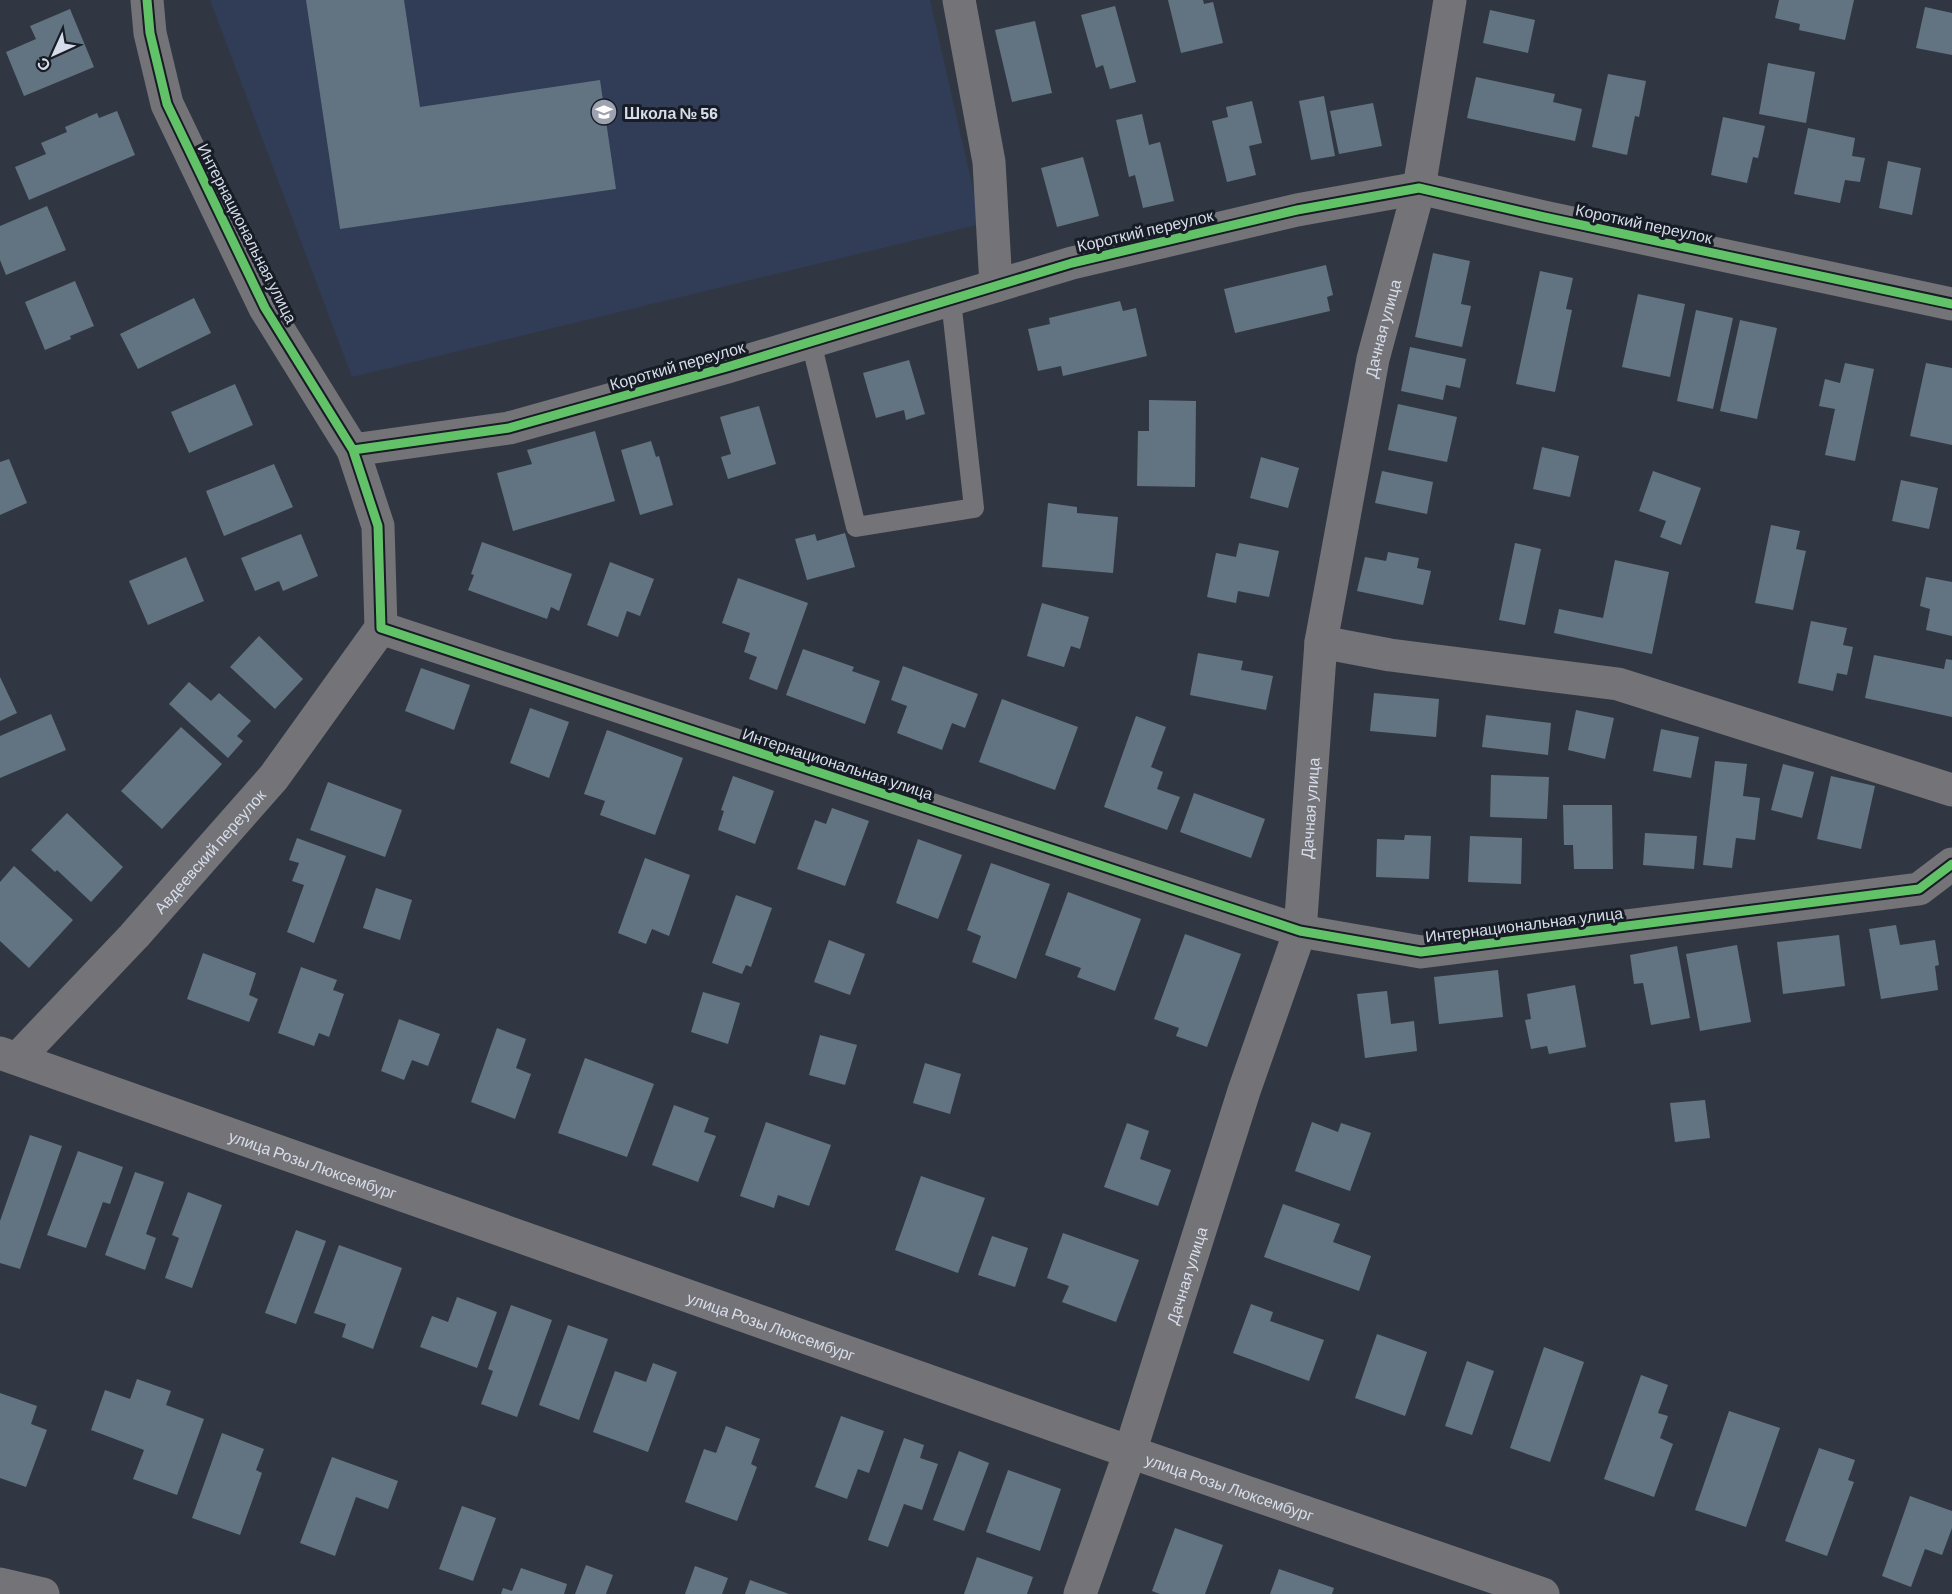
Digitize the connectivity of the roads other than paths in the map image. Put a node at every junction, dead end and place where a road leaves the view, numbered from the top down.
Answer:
1 (147, 0) edge
2 (959, 0) edge
3 (1450, 0) edge
4 (1419, 188) junction
5 (996, 286) junction
6 (951, 300) junction
7 (1952, 304) edge
8 (811, 342) junction
9 (353, 450) junction
10 (381, 628) junction
11 (1321, 642) junction
12 (1952, 790) edge
13 (1952, 864) edge
14 (1300, 931) junction
15 (9, 1055) edge
16 (1130, 1452) junction
17 (0, 1584) edge
18 (1534, 1593) edge
19 (43, 1594) edge
20 (1080, 1594) edge

1 - 9 street, Интернациональная улица
2 - 5 street
3 - 4 street, Дачная улица
4 - 5 street, Короткий переулок
4 - 7 street, Короткий переулок
4 - 11 street, Дачная улица
5 - 6 street, Короткий переулок
6 - 8 street, Короткий переулок
6 - 8 lane
8 - 9 street, Короткий переулок
9 - 10 street, Интернациональная улица
10 - 14 street, Интернациональная улица
10 - 15 street, Авдеевский переулок
11 - 12 street
11 - 14 street, Дачная улица
13 - 14 street, Интернациональная улица
14 - 16 street, Дачная улица
15 - 16 street, улица Розы Люксембург
16 - 18 street, улица Розы Люксембург
16 - 20 street, Дачная улица
17 - 19 street

